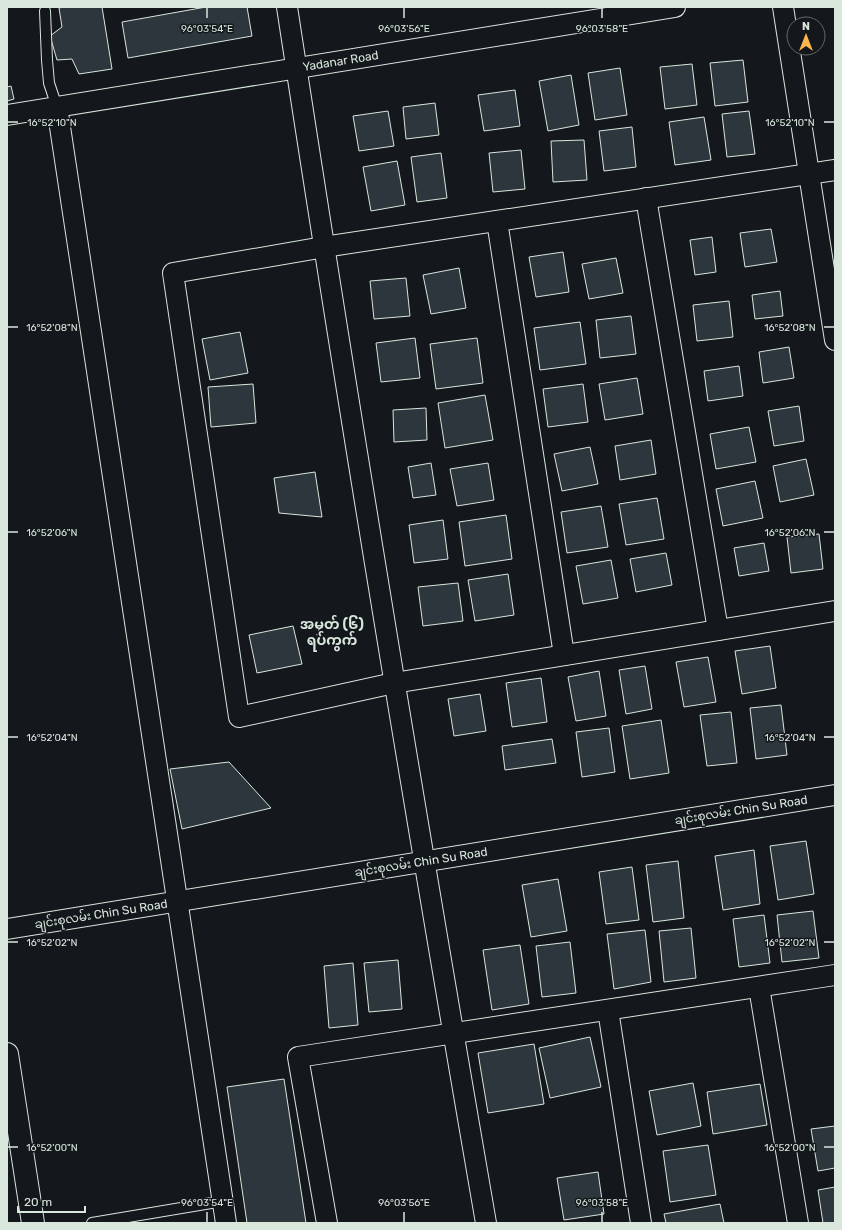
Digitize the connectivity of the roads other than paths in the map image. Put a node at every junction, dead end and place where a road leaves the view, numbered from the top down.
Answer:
1 (287, 7) edge
2 (675, 7) edge
3 (783, 7) edge
4 (45, 11) dead end
5 (297, 68) junction
6 (57, 108) junction
7 (7, 115) edge
8 (835, 170) edge
9 (809, 174) junction
10 (646, 198) junction
11 (497, 221) junction
12 (324, 247) junction
13 (835, 340) edge
14 (835, 611) edge
15 (718, 630) junction
16 (564, 655) junction
17 (394, 683) junction
18 (835, 795) edge
19 (424, 862) junction
20 (178, 902) junction
21 (7, 929) edge
22 (835, 975) edge
23 (759, 987) junction
24 (608, 1010) junction
25 (453, 1032) junction
26 (7, 1054) edge
27 (223, 1201) junction
28 (33, 1223) edge
29 (92, 1223) edge
30 (226, 1223) edge
31 (326, 1223) edge
32 (486, 1223) edge
33 (641, 1223) edge
34 (798, 1223) edge

1 - 5 street
2 - 5 street, Yadanar Road
3 - 9 street
4 - 6 lane
5 - 6 street, Yadanar Road
5 - 12 street
6 - 7 street, Yadanar Road
6 - 20 street
8 - 9 street
9 - 10 street
9 - 13 street
10 - 11 street
10 - 15 street
11 - 12 street
11 - 16 street
12 - 17 street
12 - 17 street
14 - 15 street
15 - 16 street
16 - 17 street
17 - 19 street
18 - 19 street, ချင်းစုလမ်း Chin Su Road
19 - 20 street, ချင်းစုလမ်း Chin Su Road
19 - 25 street
20 - 21 street, ချင်းစုလမ်း Chin Su Road
20 - 27 street
22 - 23 street
23 - 24 street
23 - 34 street
24 - 25 street
24 - 33 street
25 - 31 street
25 - 32 street
26 - 28 main road
27 - 29 lane
27 - 30 street

